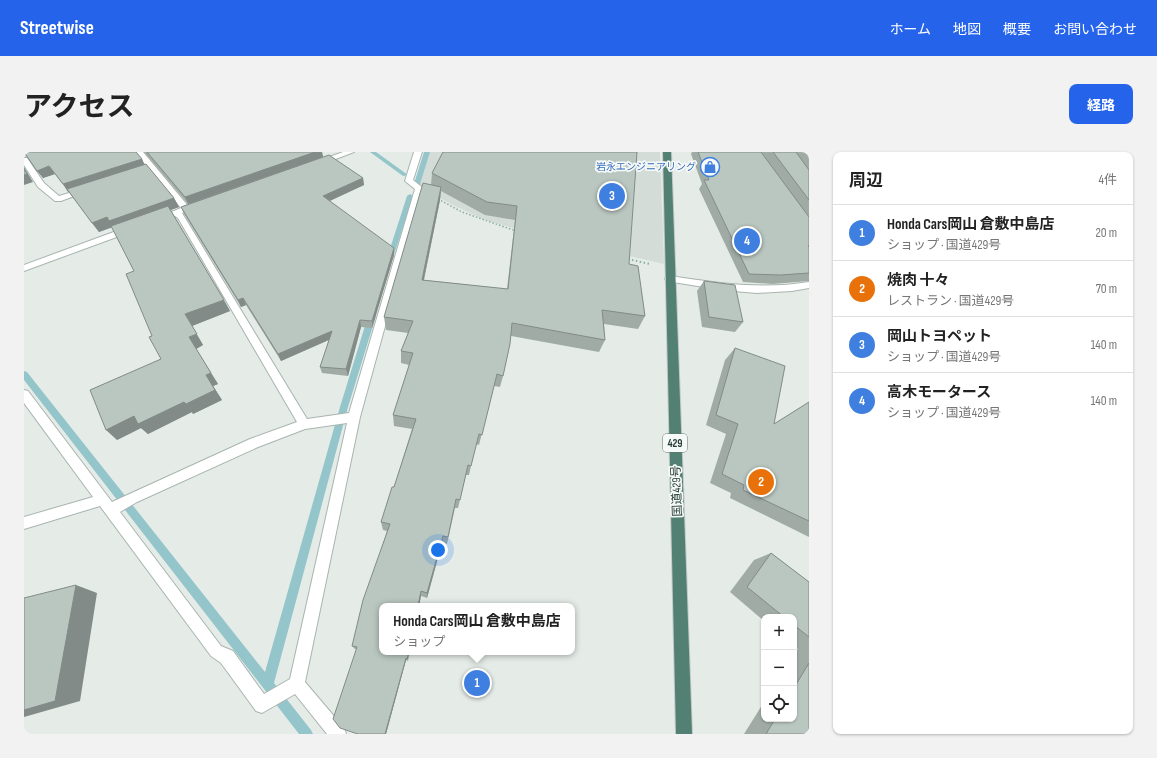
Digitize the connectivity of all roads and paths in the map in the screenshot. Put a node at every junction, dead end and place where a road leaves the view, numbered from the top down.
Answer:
1 (139, 152) edge
2 (350, 152) edge
3 (418, 152) edge
4 (667, 152) edge
5 (24, 160) edge
6 (312, 165) edge
7 (94, 187) edge
8 (419, 188) junction
9 (208, 201) edge
10 (186, 209) junction
11 (176, 212) junction
12 (154, 220) edge
13 (140, 226) edge
14 (520, 232) edge
15 (627, 259) edge
16 (24, 268) edge
17 (670, 274) junction
18 (809, 285) edge
19 (24, 394) edge
20 (346, 418) junction
21 (304, 424) junction
22 (110, 505) junction
23 (24, 523) edge
24 (291, 688) junction
25 (338, 734) edge
26 (684, 734) edge

1 - 10 street
2 - 6 street
3 - 8 street
4 - 17 highway, 国道429号 / 429
5 - 7 street
8 - 14 path
8 - 20 street
9 - 10 street
10 - 11 street
11 - 12 street
11 - 21 street
13 - 16 street
15 - 17 path
17 - 18 street
17 - 26 highway, 国道429号 / 429
19 - 22 street
20 - 21 street
20 - 24 street
21 - 22 street
22 - 23 street
22 - 24 street
24 - 25 street

